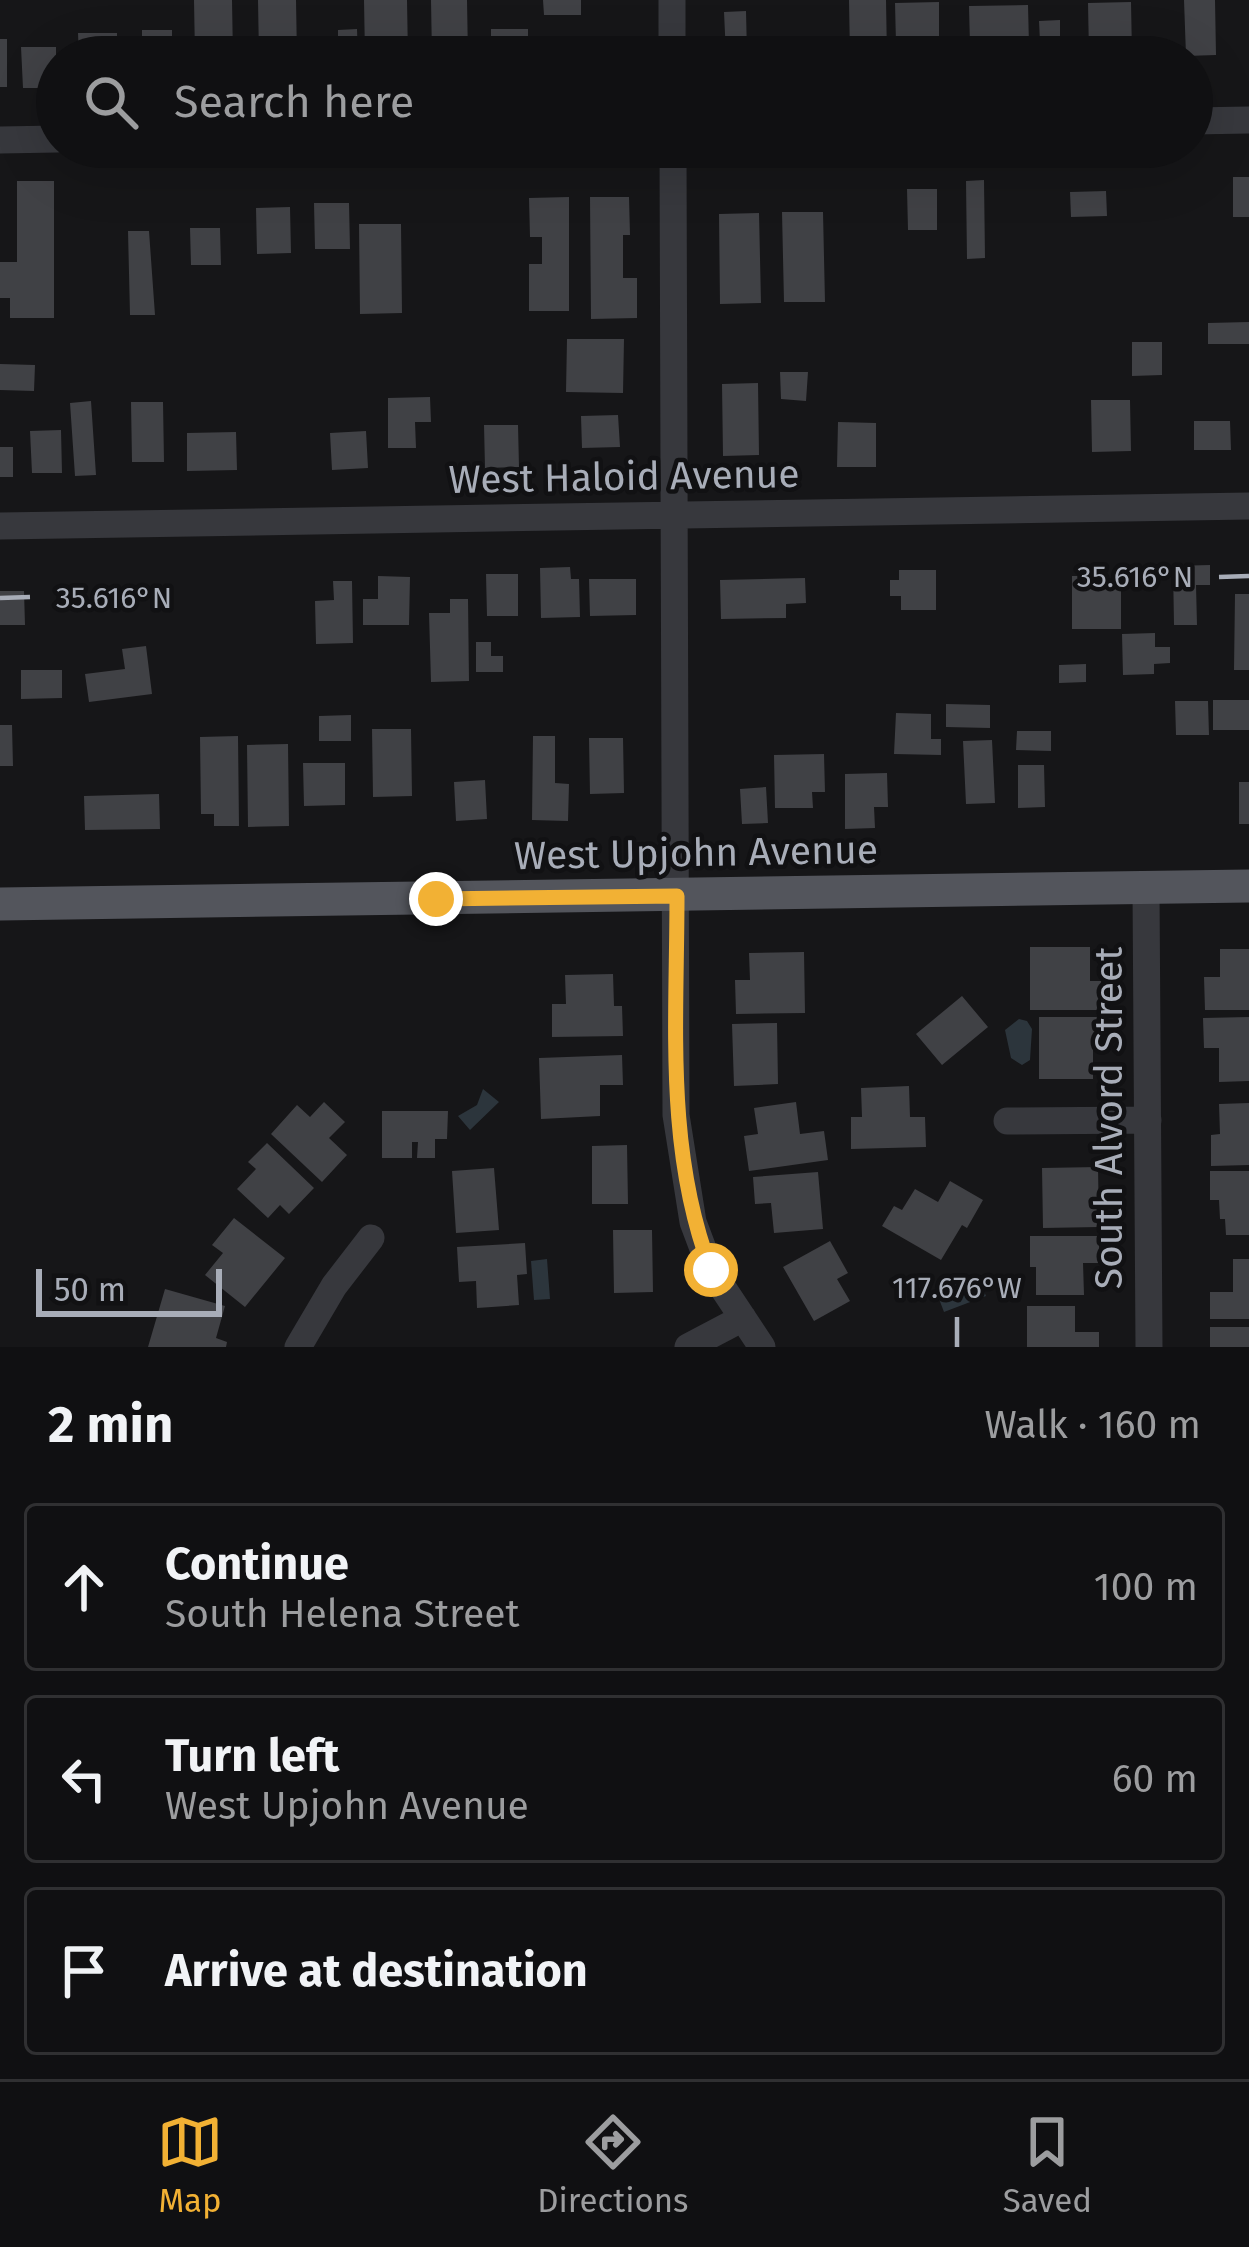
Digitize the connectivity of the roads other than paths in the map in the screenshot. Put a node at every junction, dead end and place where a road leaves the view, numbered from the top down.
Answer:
1 (672, 0) edge
2 (673, 36) edge
3 (1249, 120) edge
4 (1213, 121) edge
5 (36, 139) edge
6 (0, 140) edge
7 (673, 168) edge
8 (1249, 506) edge
9 (674, 515) junction
10 (0, 526) edge
11 (1249, 886) edge
12 (1147, 889) junction
13 (677, 896) junction
14 (0, 904) edge
15 (1148, 1120) junction
16 (1007, 1121) dead end
17 (371, 1238) dead end
18 (743, 1318) junction
19 (298, 1347) edge
20 (688, 1347) edge
21 (762, 1347) edge
22 (1149, 1347) edge

1 - 2 street
3 - 4 street
5 - 6 street
7 - 9 street
8 - 9 street, West Haloid Avenue
9 - 10 street, West Haloid Avenue
9 - 13 street
11 - 12 main road, West Upjohn Avenue
12 - 13 main road, West Upjohn Avenue
12 - 15 street, South Alvord Street
13 - 14 main road, West Upjohn Avenue
13 - 18 street
15 - 16 street
15 - 22 street, South Alvord Street
17 - 19 street
18 - 20 street
18 - 21 street

